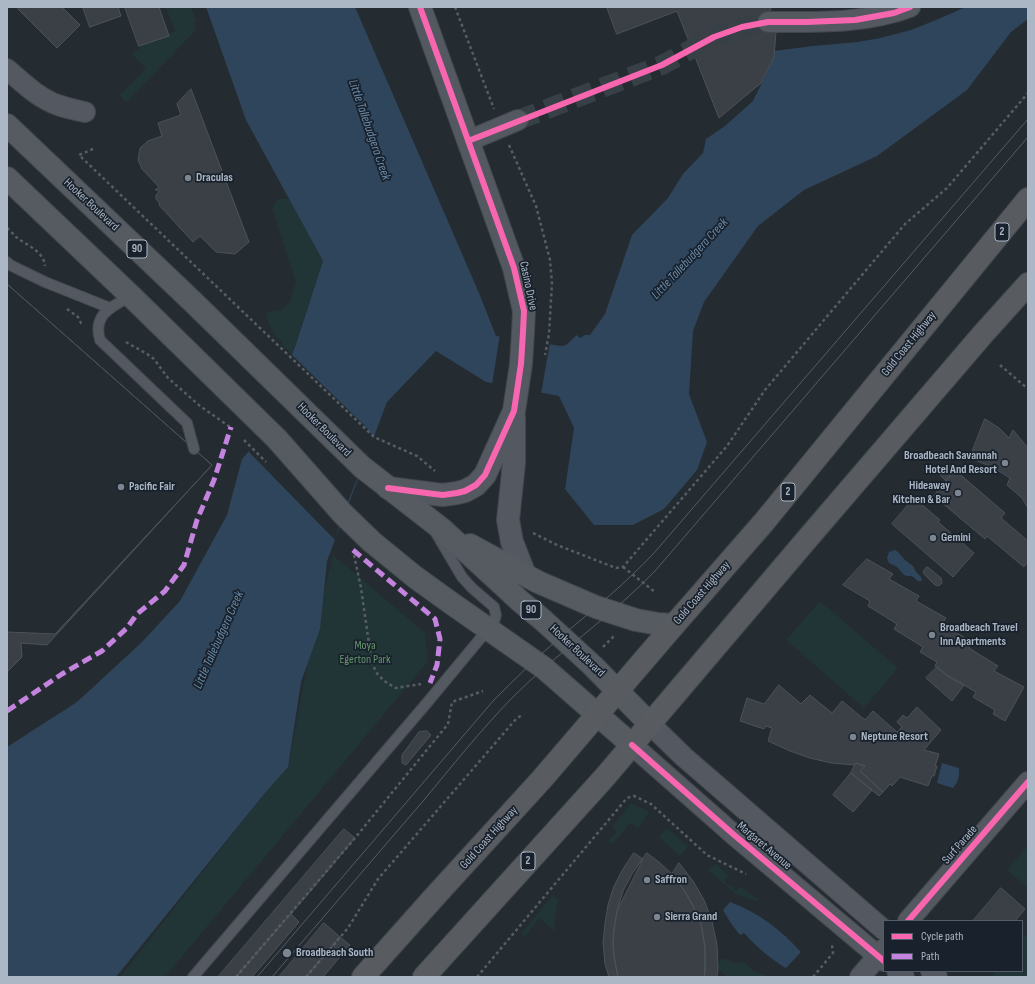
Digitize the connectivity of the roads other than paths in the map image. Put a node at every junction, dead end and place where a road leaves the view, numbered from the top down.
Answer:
1 (420, 7) edge
2 (910, 7) edge
3 (768, 22) tunnel mouth
4 (7, 69) edge
5 (85, 112) dead end
6 (518, 120) tunnel mouth
7 (7, 126) edge
8 (468, 141) junction
9 (7, 178) edge
10 (1028, 199) edge
11 (7, 262) edge
12 (1028, 284) edge
13 (132, 296) junction
14 (110, 308) junction
15 (514, 408) junction
16 (194, 448) dead end
17 (388, 488) junction
18 (435, 525) junction
19 (525, 574) junction
20 (674, 625) junction
21 (488, 629) junction
22 (618, 691) junction
23 (597, 714) junction
24 (650, 724) junction
25 (632, 746) junction
26 (1028, 782) edge
27 (909, 920) edge
28 (883, 929) edge
29 (882, 955) edge
30 (193, 977) edge
31 (363, 977) edge
32 (424, 977) edge
33 (860, 977) edge

1 - 8 street, Casino Drive
2 - 3 street
4 - 5 street
6 - 8 street
7 - 17 main road, Hooker Boulevard / 90
8 - 15 street, Casino Drive
9 - 13 main road
10 - 20 highway, Gold Coast Highway / 2
11 - 14 lane
12 - 24 highway, 2
13 - 14 lane
13 - 21 main road
14 - 16 lane
15 - 17 street, Casino Drive
15 - 19 street
17 - 18 main road, Hooker Boulevard / 90
18 - 19 main road
18 - 21 lane
18 - 22 main road, Hooker Boulevard / 90
19 - 20 main road
20 - 22 highway, Gold Coast Highway / 2
21 - 23 main road
21 - 30 lane
22 - 23 highway, Gold Coast Highway / 2
22 - 24 main road, Hooker Boulevard / 90
23 - 25 main road
23 - 31 highway, Gold Coast Highway / 2
24 - 25 highway, 2
24 - 28 street, Margaret Avenue
25 - 29 street, Margaret Avenue
25 - 32 highway, 2
26 - 27 street, Surf Parade
29 - 33 street

